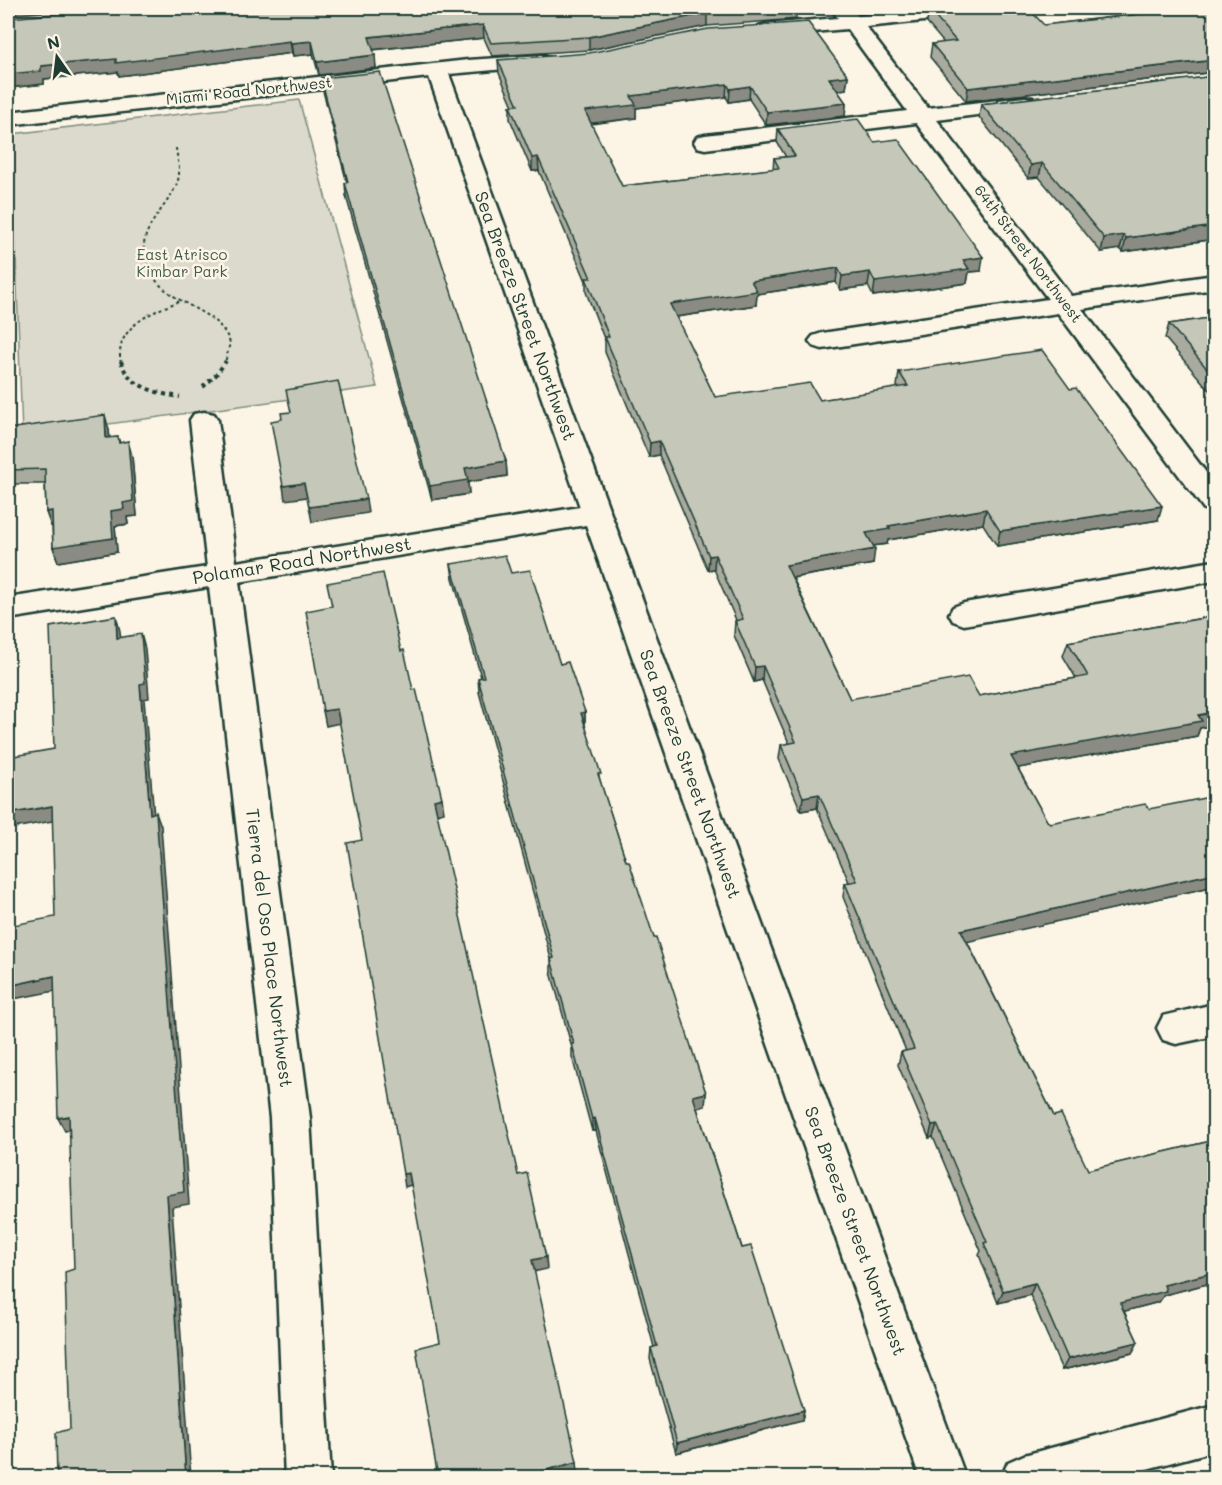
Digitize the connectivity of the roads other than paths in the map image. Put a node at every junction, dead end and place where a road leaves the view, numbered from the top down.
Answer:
1 (991, 8) edge
2 (846, 15) edge
3 (751, 31) edge
4 (567, 60) edge
5 (437, 70) junction
6 (1041, 102) edge
7 (924, 116) junction
8 (8, 118) edge
9 (705, 142) dead end
10 (1215, 282) edge
11 (1067, 305) junction
12 (822, 341) dead end
13 (190, 403) road end
14 (1215, 502) edge
15 (597, 514) junction
16 (1215, 571) edge
17 (223, 574) junction
18 (8, 609) edge
19 (964, 614) dead end
20 (1215, 1020) edge
21 (1176, 1028) dead end
22 (1215, 1428) edge
23 (308, 1478) edge
24 (944, 1478) edge
25 (1024, 1478) edge

1 - 2 street
2 - 3 street
2 - 7 street, 64th Street Northwest
4 - 5 street, Miami Road Northwest
5 - 8 street, Miami Road Northwest
5 - 15 street, Sea Breeze Street Northwest
6 - 7 street
7 - 9 street
7 - 11 street, 64th Street Northwest
10 - 11 street
11 - 12 street
11 - 14 street, 64th Street Northwest
13 - 17 street, Tierra del Oso Place Northwest
15 - 17 street, Polamar Road Northwest
15 - 24 street, Sea Breeze Street Northwest
16 - 19 street
17 - 18 street, Polamar Road Northwest
17 - 23 street, Tierra del Oso Place Northwest
20 - 21 street
22 - 25 street

